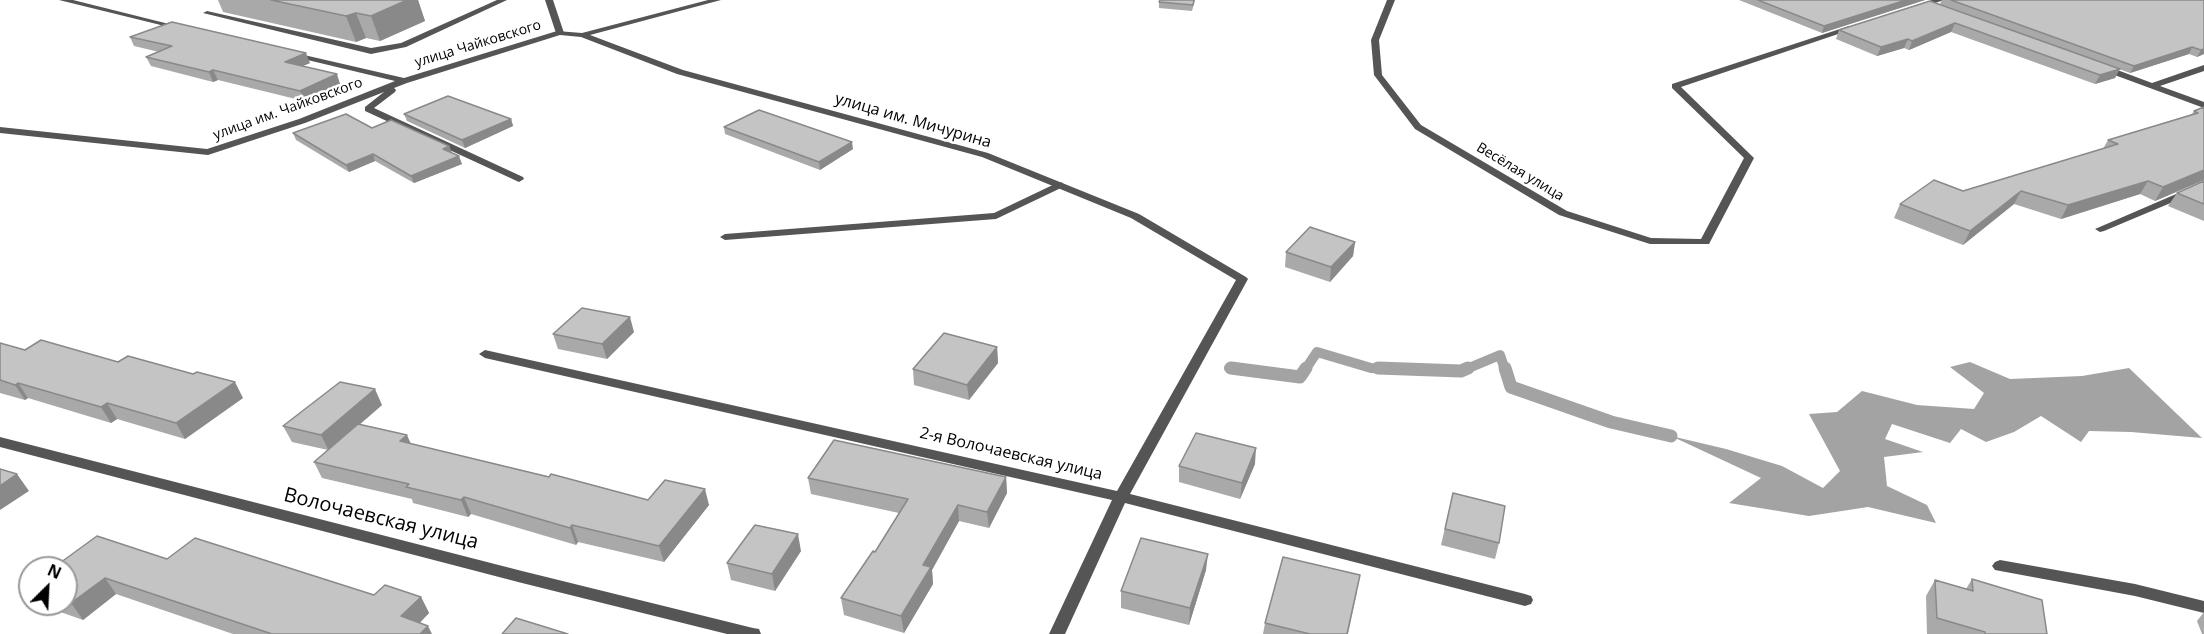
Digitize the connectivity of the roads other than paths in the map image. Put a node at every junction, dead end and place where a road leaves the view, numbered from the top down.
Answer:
1 (63, 0) edge
2 (503, 0) edge
3 (549, 0) edge
4 (717, 0) edge
5 (1390, 0) edge
6 (1916, 0) edge
7 (1940, 0) edge
8 (1926, 4) junction
9 (1904, 11) edge
10 (1948, 12) edge
11 (207, 13) dead end
12 (1861, 26) edge
13 (190, 30) edge
14 (560, 33) junction
15 (582, 35) junction
16 (283, 52) edge
17 (2099, 66) edge
18 (2204, 68) edge
19 (404, 81) junction
20 (2154, 85) junction
21 (2204, 105) edge
22 (0, 129) edge
23 (519, 180) dead end
24 (1059, 185) junction
25 (2204, 185) edge
26 (2100, 229) dead end
27 (725, 237) dead end
28 (485, 354) dead end
29 (0, 442) edge
30 (1121, 497) junction
31 (2000, 566) dead end
32 (1525, 600) dead end
33 (2204, 607) edge
34 (753, 634) edge
35 (1058, 634) edge

1 - 13 street
2 - 11 street
3 - 14 street
4 - 15 street
5 - 12 street, Весёлая улица
6 - 8 street
7 - 8 street
8 - 9 street
8 - 10 street
14 - 15 street, улица им. Мичурина
14 - 19 street, улица Чайковского
15 - 24 street, улица им. Мичурина
16 - 19 street
17 - 20 street
18 - 20 street
19 - 22 street, улица им. Чайковского
19 - 23 street
20 - 21 street
24 - 27 street
24 - 30 street, улица им. Мичурина
25 - 26 street
28 - 30 street, 2-я Волочаевская улица
29 - 34 street, Волочаевская улица
30 - 32 street, 2-я Волочаевская улица
30 - 35 street
31 - 33 street

